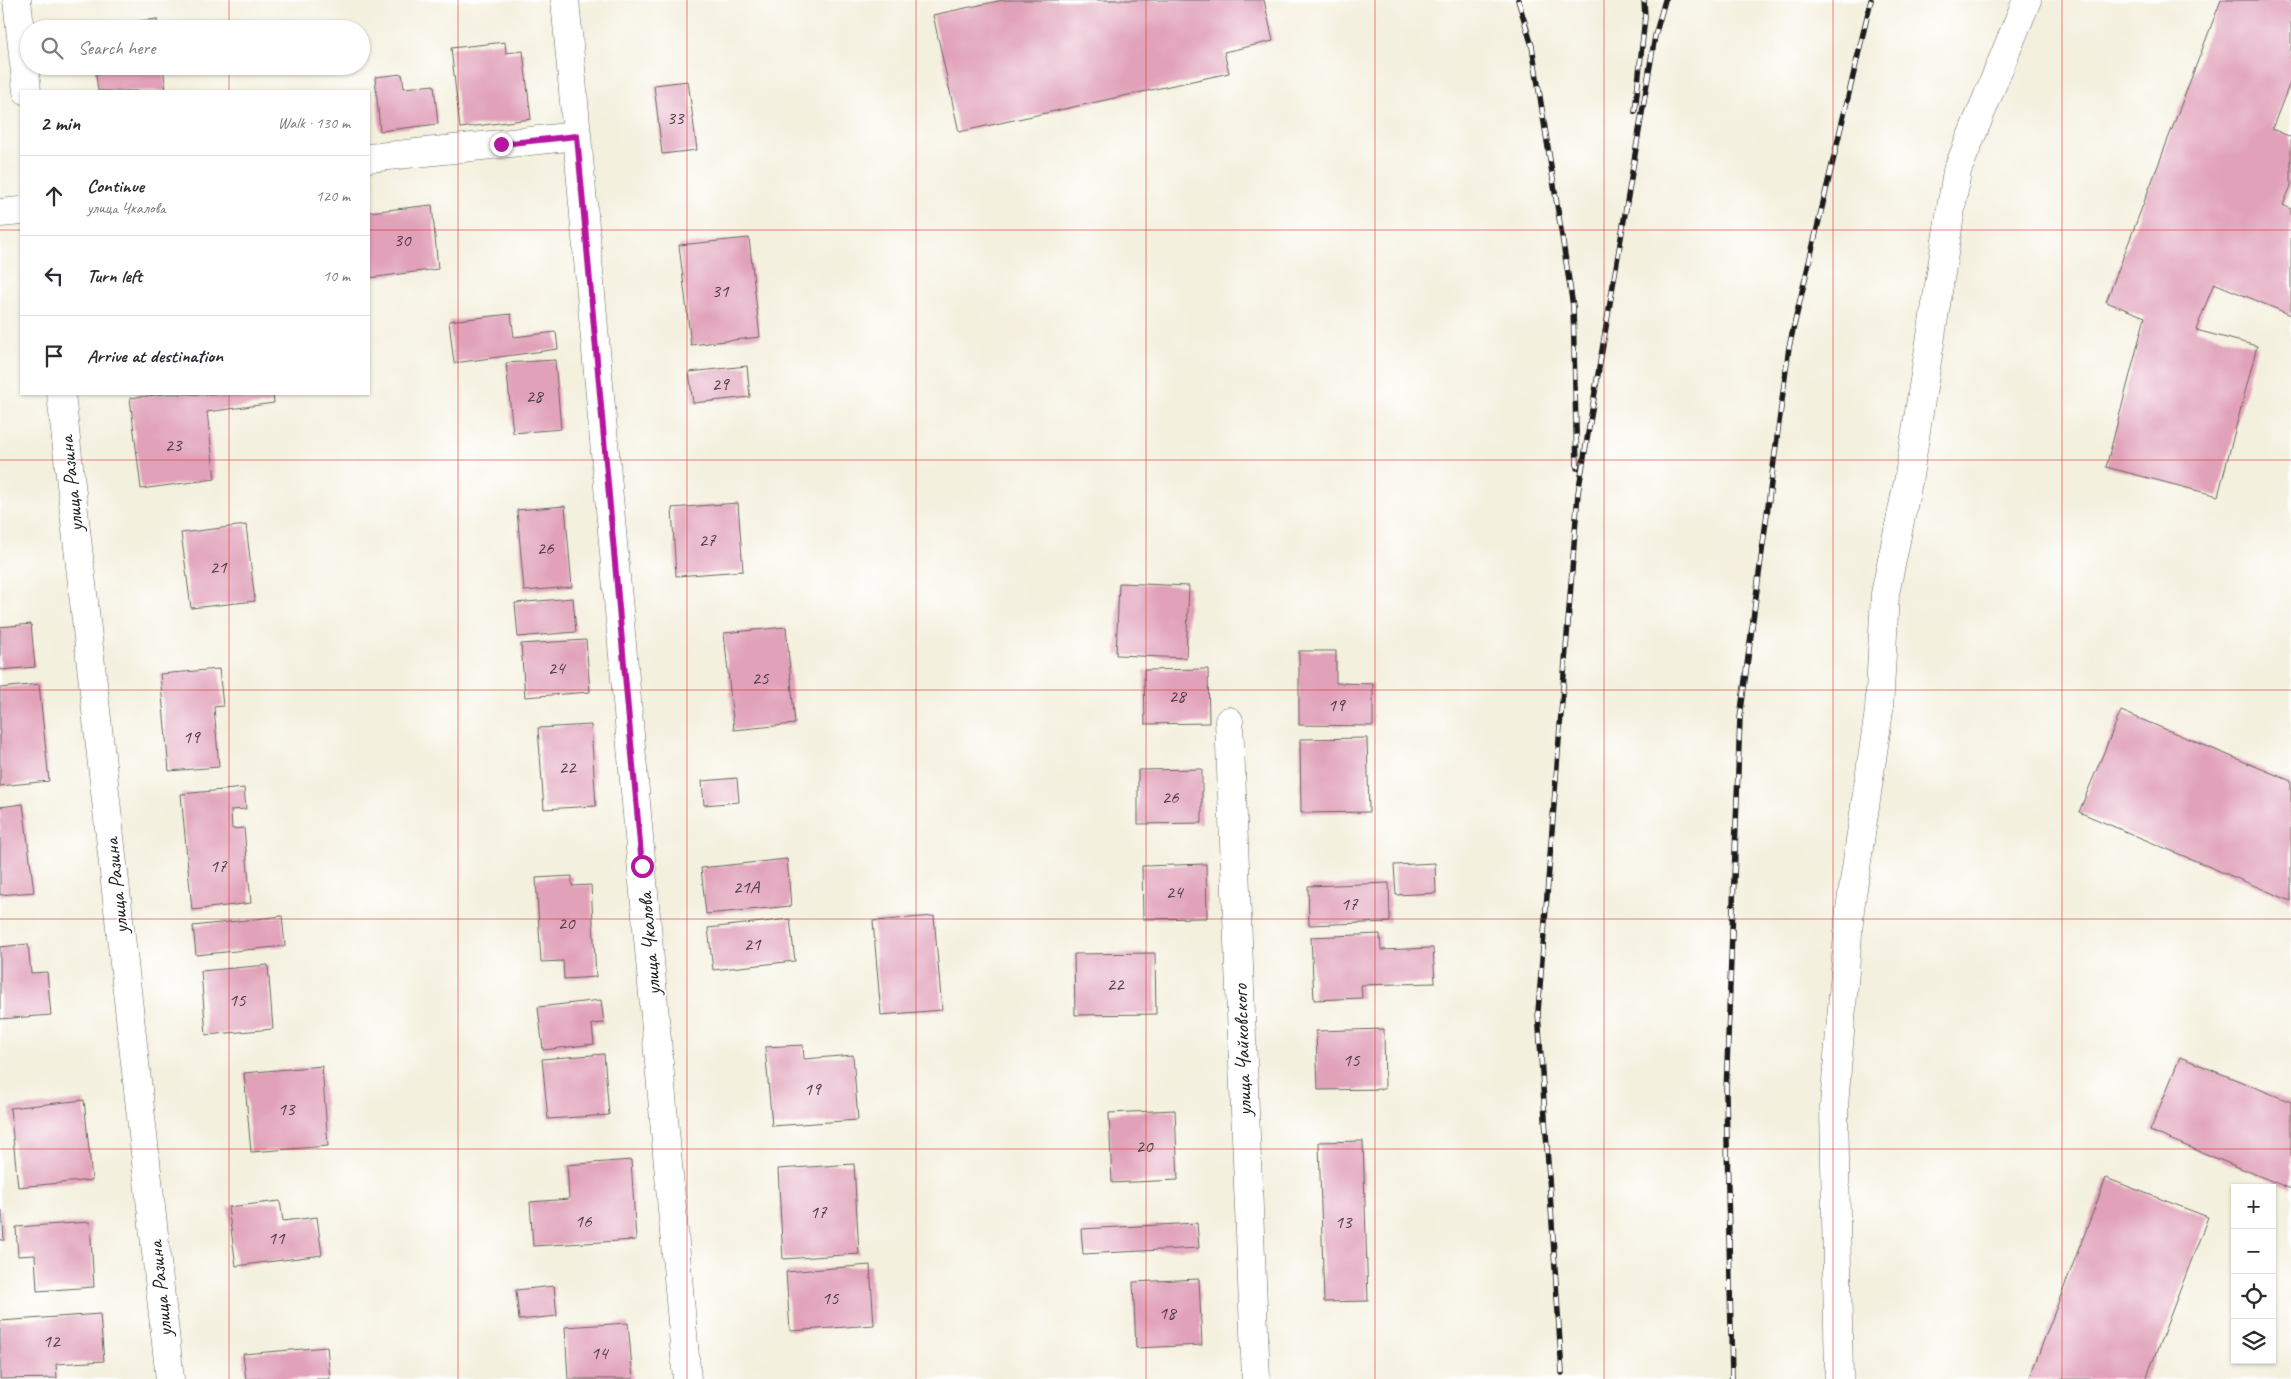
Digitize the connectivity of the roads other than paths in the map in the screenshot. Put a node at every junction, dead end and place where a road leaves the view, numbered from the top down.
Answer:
1 (17, 0) edge
2 (565, 0) edge
3 (2028, 0) edge
4 (20, 27) edge
5 (25, 75) edge
6 (27, 90) edge
7 (577, 136) junction
8 (370, 158) edge
9 (20, 211) edge
10 (0, 213) edge
11 (61, 395) edge
12 (1229, 721) dead end
13 (170, 1379) edge
14 (687, 1379) edge
15 (1256, 1379) edge
16 (1839, 1379) edge

1 - 4 street
2 - 7 street, улица Чкалова
3 - 16 street
5 - 6 street
7 - 8 street
7 - 14 street, улица Чкалова
9 - 10 street
11 - 13 street, улица Разина
12 - 15 street, улица Чайковского

